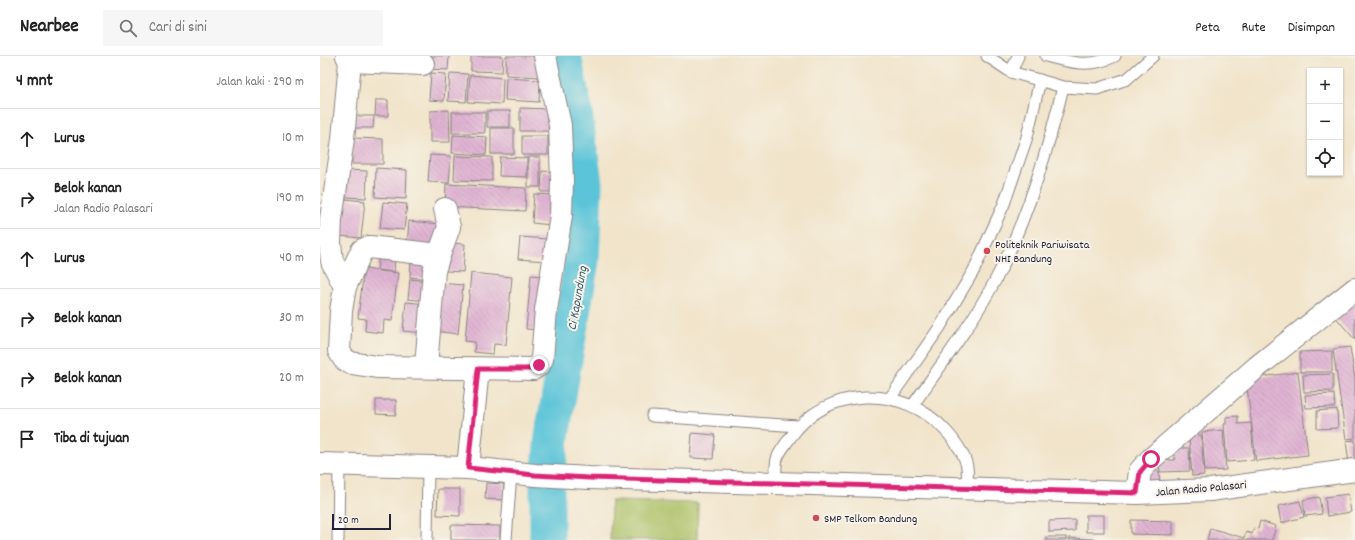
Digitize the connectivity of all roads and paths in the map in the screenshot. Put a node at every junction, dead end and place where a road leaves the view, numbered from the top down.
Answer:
1 (545, 56) edge
2 (987, 56) edge
3 (1018, 56) edge
4 (1046, 56) edge
5 (1115, 56) edge
6 (1153, 56) edge
7 (349, 58) edge
8 (423, 64) dead end
9 (1011, 72) junction
10 (1040, 80) junction
11 (1063, 87) junction
12 (445, 209) dead end
13 (439, 256) junction
14 (345, 287) junction
15 (1355, 289) edge
16 (426, 366) junction
17 (478, 369) junction
18 (890, 398) junction
19 (913, 405) junction
20 (652, 416) dead end
21 (798, 426) junction
22 (330, 465) edge
23 (428, 467) junction
24 (468, 468) junction
25 (1355, 470) edge
26 (511, 473) junction
27 (776, 483) junction
28 (967, 488) junction
29 (1137, 493) junction
30 (338, 540) edge
31 (427, 540) edge
32 (506, 540) edge

1 - 17 street
2 - 9 lane
3 - 9 lane
4 - 5 lane
6 - 11 lane
7 - 8 street
7 - 14 street
9 - 10 lane
10 - 11 lane
10 - 18 lane
11 - 19 lane
12 - 13 street
13 - 14 street
13 - 16 street
14 - 16 street
15 - 29 street
16 - 17 street
17 - 24 street
18 - 19 lane
18 - 21 lane
19 - 28 lane
20 - 21 lane
21 - 27 lane
22 - 23 street, Jalan Radio Palasari
22 - 30 lane
23 - 24 street, Jalan Radio Palasari
23 - 31 lane
24 - 26 street, Jalan Radio Palasari
25 - 29 street, Jalan Radio Palasari
26 - 27 street, Jalan Radio Palasari
26 - 32 lane
27 - 28 street, Jalan Radio Palasari
28 - 29 street, Jalan Radio Palasari

